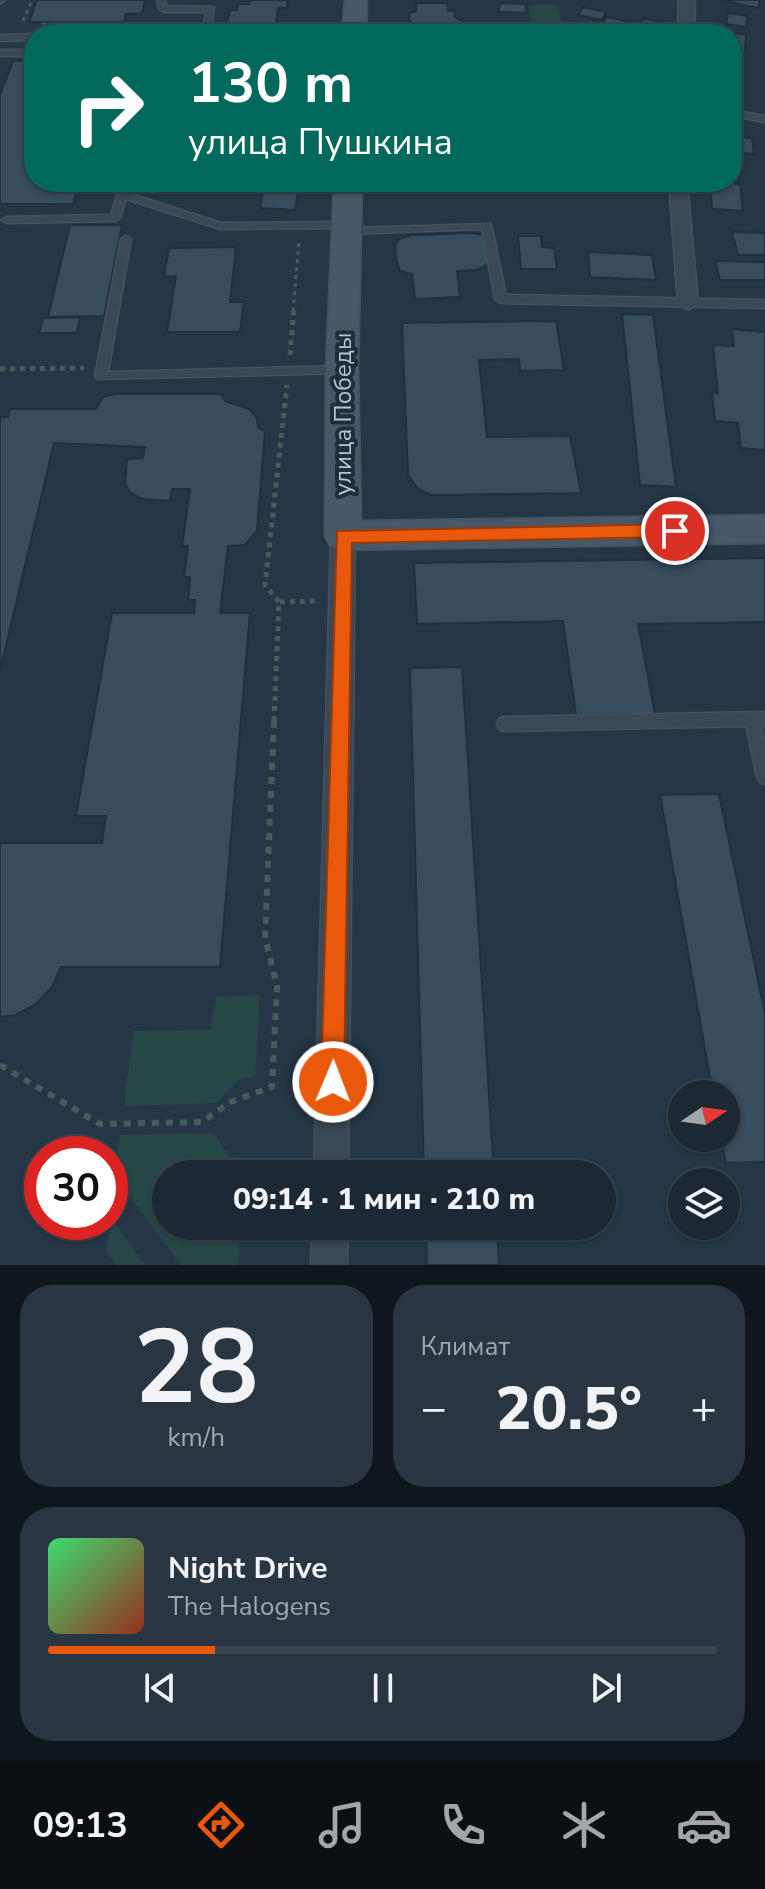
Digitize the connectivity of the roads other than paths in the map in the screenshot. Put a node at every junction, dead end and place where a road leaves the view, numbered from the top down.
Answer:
1 (161, 0) edge
2 (356, 0) edge
3 (687, 0) edge
4 (208, 24) edge
5 (355, 24) edge
6 (688, 24) edge
7 (24, 37) edge
8 (0, 38) edge
9 (0, 53) edge
10 (24, 53) edge
11 (742, 115) edge
12 (765, 119) edge
13 (348, 192) edge
14 (679, 192) edge
15 (122, 194) joint
16 (6, 220) dead end
17 (346, 228) junction
18 (126, 239) dead end
19 (688, 303) junction
20 (765, 304) edge
21 (342, 370) junction
22 (765, 529) edge
23 (343, 536) junction
24 (758, 719) edge
25 (504, 724) dead end
26 (765, 777) edge
27 (331, 1160) edge
28 (330, 1240) edge
29 (329, 1265) edge

1 - 4 lane
2 - 5 street
3 - 6 street
7 - 8 lane
9 - 10 lane
11 - 12 lane
13 - 17 street, улица Победы
14 - 19 street
15 - 16 lane
15 - 17 lane
17 - 19 lane
17 - 21 street, улица Победы
18 - 21 lane
19 - 20 lane
21 - 23 street, улица Победы
22 - 23 street
23 - 27 street, улица Победы
24 - 25 lane
24 - 26 lane
28 - 29 street

